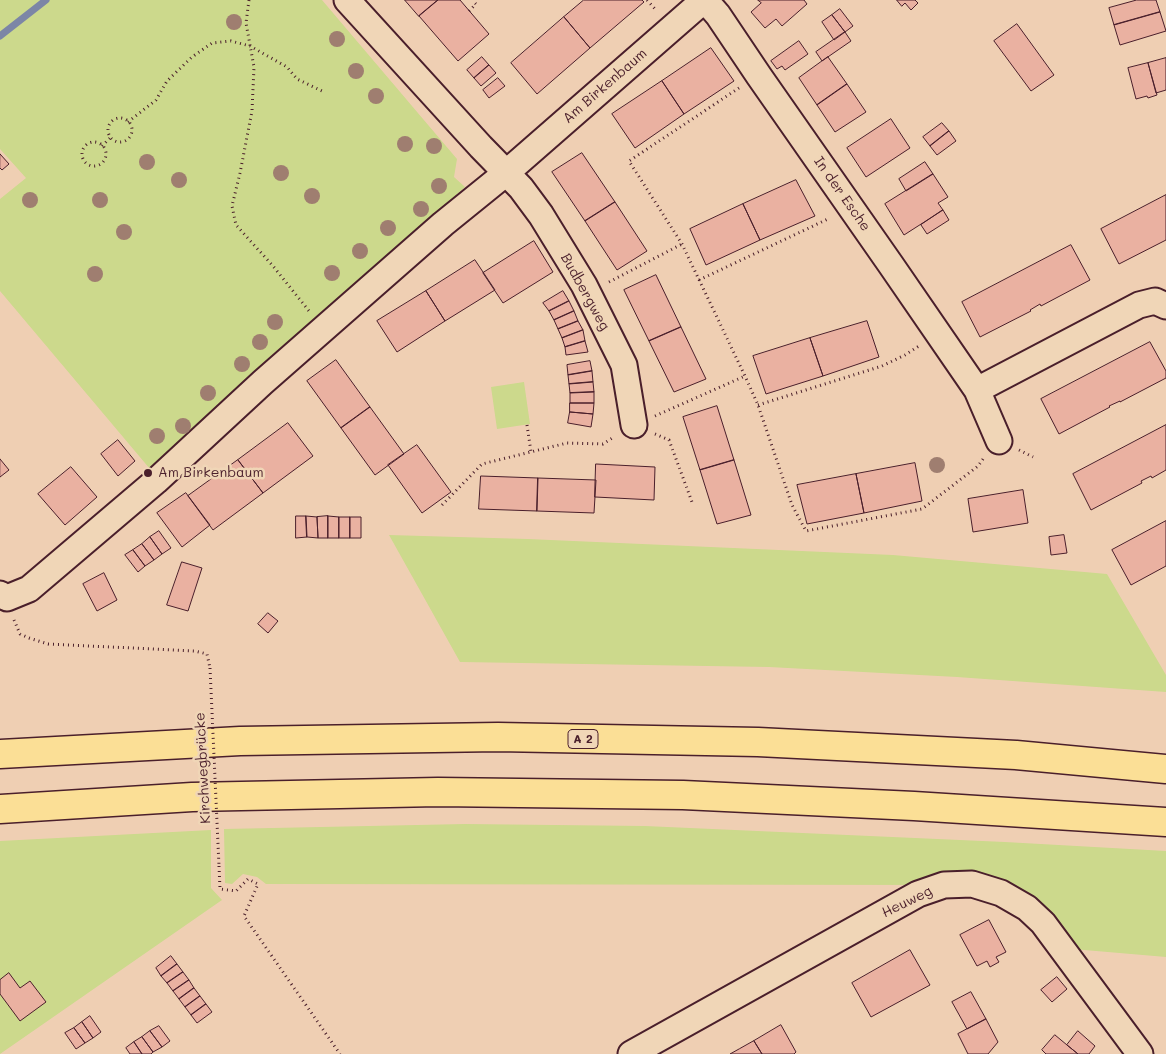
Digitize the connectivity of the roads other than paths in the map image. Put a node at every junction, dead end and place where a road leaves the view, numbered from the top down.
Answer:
1 (348, 0) edge
2 (705, 0) edge
3 (506, 172) junction
4 (1166, 306) edge
5 (976, 390) junction
6 (634, 425) road end
7 (999, 441) dead end
8 (4, 596) edge
9 (0, 754) edge
10 (1166, 769) edge
11 (0, 809) edge
12 (1166, 822) edge
13 (1132, 1051) edge
14 (631, 1054) edge

1 - 3 street
2 - 3 street, Am Birkenbaum
2 - 5 street, In der Esche
3 - 6 street, Budbergweg
3 - 8 street, Am Birkenbaum
4 - 5 street
5 - 7 street, In der Esche
9 - 10 highway, A 2
11 - 12 highway
13 - 14 street, Heuweg

